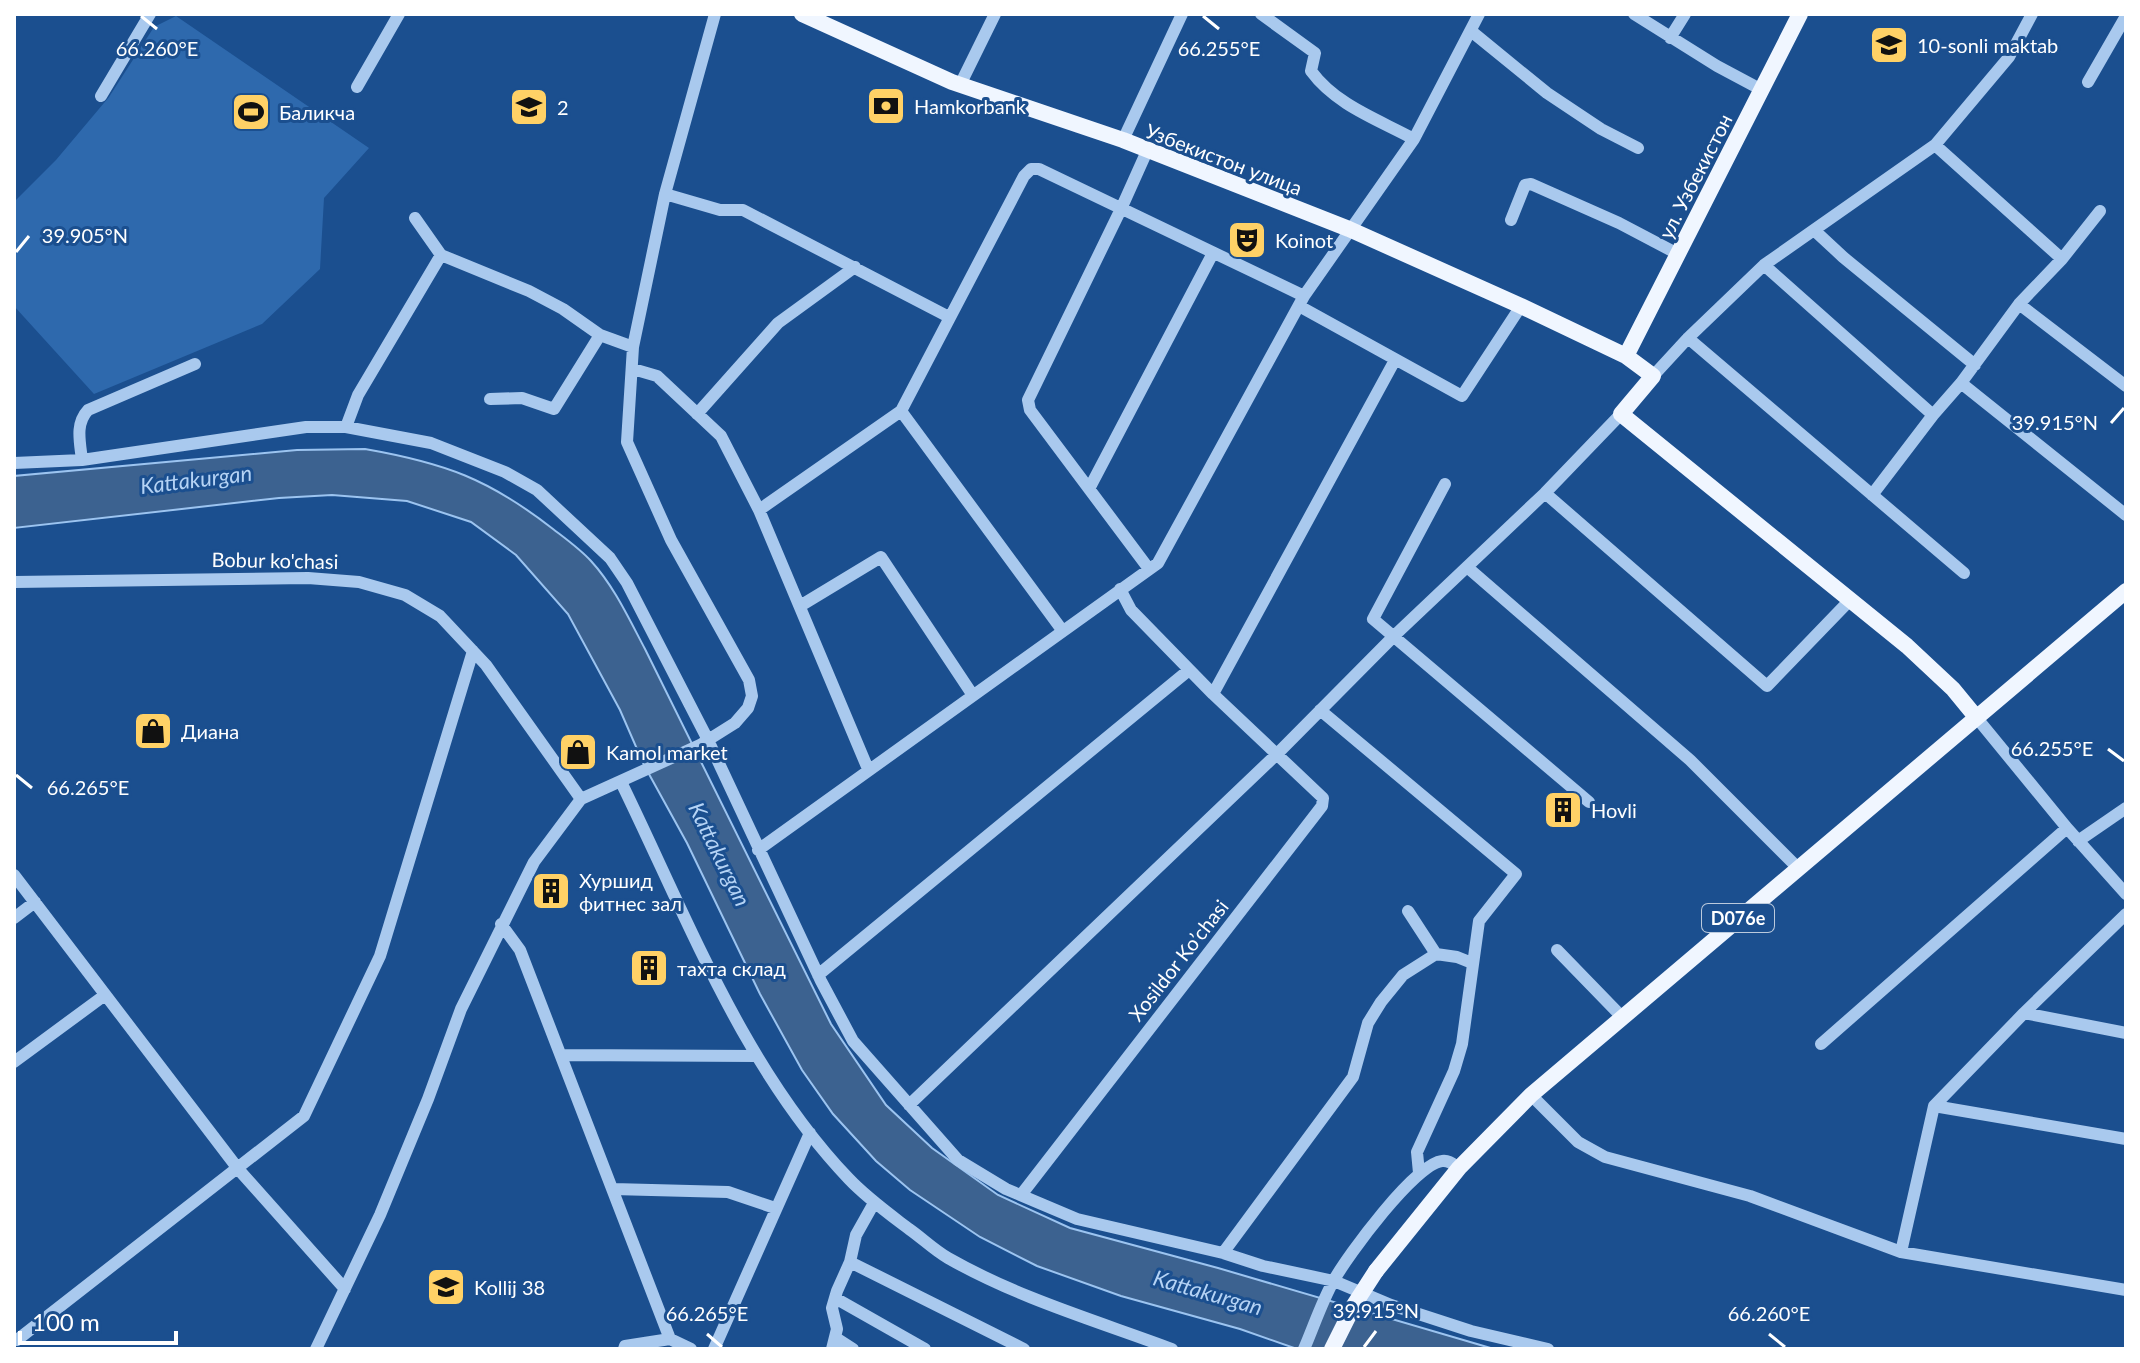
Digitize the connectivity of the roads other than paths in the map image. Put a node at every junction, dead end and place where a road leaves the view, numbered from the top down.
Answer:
1 (150, 14) edge
2 (715, 14) edge
3 (802, 14) edge
4 (995, 14) edge
5 (1182, 14) edge
6 (1261, 14) edge
7 (1479, 14) edge
8 (1634, 14) edge
9 (1685, 14) edge
10 (1800, 14) edge
11 (2032, 14) edge
12 (393, 16) edge
13 (2126, 16) edge
14 (1471, 31) junction
15 (1670, 38) junction
16 (2088, 82) dead end
17 (960, 85) junction
18 (357, 87) dead end
19 (1762, 90) junction
20 (101, 96) dead end
21 (1414, 139) junction
22 (1123, 140) junction
23 (1935, 145) junction
24 (1638, 148) dead end
25 (1147, 151) junction
26 (665, 194) junction
27 (1121, 209) junction
28 (2100, 211) dead end
29 (415, 218) dead end
30 (1511, 220) dead end
31 (1349, 229) junction
32 (1815, 231) junction
33 (1213, 253) junction
34 (1678, 254) junction
35 (441, 255) junction
36 (2062, 259) junction
37 (1764, 265) junction
38 (855, 267) junction
39 (1302, 301) junction
40 (2019, 304) junction
41 (1521, 306) junction
42 (949, 317) junction
43 (600, 335) junction
44 (1688, 338) junction
45 (633, 347) junction
46 (1626, 356) junction
47 (1395, 360) junction
48 (195, 364) dead end
49 (1975, 365) junction
50 (633, 369) junction
51 (1653, 376) junction
52 (1961, 383) junction
53 (2126, 386) edge
54 (490, 399) dead end
55 (901, 411) junction
56 (697, 414) junction
57 (1621, 414) junction
58 (1933, 415) junction
59 (346, 427) junction
60 (82, 460) junction
61 (14, 463) edge
62 (1445, 484) dead end
63 (1089, 489) junction
64 (1545, 493) junction
65 (1872, 495) junction
66 (759, 510) junction
67 (2126, 515) edge
68 (1467, 567) junction
69 (1149, 569) junction
70 (1964, 573) dead end
71 (14, 582) edge
72 (1120, 589) junction
73 (2126, 591) edge
74 (1851, 599) junction
75 (800, 606) junction
76 (1062, 630) junction
77 (1395, 635) junction
78 (473, 651) junction
79 (1189, 670) junction
80 (972, 694) junction
81 (1213, 694) junction
82 (1320, 710) junction
83 (1976, 717) junction
84 (704, 742) junction
85 (1278, 753) junction
86 (868, 769) junction
87 (621, 782) junction
88 (581, 799) junction
89 (1589, 802) dead end
90 (2126, 808) edge
91 (2067, 828) junction
92 (2078, 841) junction
93 (758, 850) junction
94 (1797, 867) junction
95 (14, 875) edge
96 (2126, 894) edge
97 (35, 902) junction
98 (1408, 911) dead end
99 (2126, 914) edge
100 (14, 918) edge
101 (501, 924) junction
102 (1557, 950) dead end
103 (1436, 954) junction
104 (1472, 963) junction
105 (818, 975) junction
106 (105, 995) junction
107 (2024, 1013) junction
108 (1622, 1017) junction
109 (2126, 1033) edge
110 (1821, 1044) dead end
111 (561, 1055) junction
112 (757, 1056) junction
113 (14, 1062) edge
114 (1531, 1095) junction
115 (909, 1105) junction
116 (1934, 1106) junction
117 (810, 1133) junction
118 (2126, 1139) edge
119 (1459, 1168) junction
120 (239, 1170) junction
121 (1419, 1173) junction
122 (613, 1189) junction
123 (1021, 1195) junction
124 (874, 1203) junction
125 (775, 1208) junction
126 (1901, 1252) junction
127 (1223, 1253) junction
128 (850, 1262) junction
129 (1331, 1286) junction
130 (345, 1289) junction
131 (2126, 1290) edge
132 (835, 1298) junction
133 (670, 1339) junction
134 (18, 1341) edge
135 (834, 1343) edge
136 (316, 1349) edge
137 (624, 1349) edge
138 (691, 1349) edge
139 (714, 1349) edge
140 (853, 1349) edge
141 (925, 1349) edge
142 (1024, 1349) edge
143 (1172, 1349) edge
144 (1304, 1349) edge
145 (1332, 1349) edge
146 (1548, 1349) edge

1 - 20 street
2 - 26 street
3 - 17 main road, Узбекистон улица
4 - 17 street
5 - 22 street
6 - 21 street
7 - 14 street
8 - 15 street
9 - 15 street
10 - 19 main road, ул. Узбекистон
11 - 23 street
12 - 18 street
13 - 16 street
14 - 21 street
14 - 24 street
15 - 19 street
17 - 22 main road, Узбекистон улица
19 - 34 main road, ул. Узбекистон
21 - 31 street
22 - 25 main road, Узбекистон улица
23 - 32 street
23 - 36 street
25 - 27 street
25 - 31 main road, Узбекистон улица
26 - 38 street
26 - 45 street
27 - 33 street
27 - 42 street
27 - 63 street
28 - 36 street
29 - 35 street
30 - 34 street
31 - 39 street
31 - 41 main road, Узбекистон улица
32 - 37 street
32 - 49 street
33 - 39 street
33 - 63 street
34 - 46 main road, ул. Узбекистон
35 - 43 street
35 - 59 street
36 - 40 street
37 - 44 street
37 - 58 street
38 - 42 street
38 - 56 street
39 - 47 street
39 - 69 street
40 - 49 street
40 - 53 street
41 - 46 main road, Узбекистон улица
41 - 47 street
42 - 55 street
43 - 45 street
43 - 54 street
44 - 51 street
44 - 65 street
45 - 50 street
46 - 51 main road, Узбекистон улица
47 - 81 street
48 - 60 street
49 - 52 street
50 - 56 street
50 - 84 street
51 - 57 main road
52 - 58 street
52 - 67 street
55 - 66 street
55 - 76 street
56 - 66 street
57 - 64 street
57 - 74 main road
58 - 65 street
59 - 60 street
59 - 84 street
60 - 61 street
62 - 77 street
63 - 69 street
64 - 68 street
64 - 74 street
65 - 70 street
66 - 75 street
68 - 77 street
68 - 94 street
69 - 72 street
71 - 78 street, Bobur ko'chasi
72 - 76 street
72 - 79 street
73 - 83 main road, D076e
74 - 83 main road
75 - 80 street
75 - 86 street
76 - 80 street
77 - 82 street
77 - 89 street
78 - 88 street, Bobur ko'chasi
78 - 120 street
79 - 81 street
79 - 105 street
80 - 86 street
81 - 85 street
82 - 85 street
82 - 104 street
83 - 91 street
83 - 94 main road, D076e
84 - 87 street
84 - 93 street
85 - 115 street
85 - 123 street, Xosildor Ko’chasi
86 - 93 street
87 - 88 street
87 - 112 street
88 - 101 street
90 - 92 street
91 - 92 street
91 - 110 street
92 - 96 street
93 - 105 street
94 - 108 main road, D076e
95 - 97 street
97 - 100 street
97 - 106 street
98 - 103 street
99 - 107 street
101 - 111 street
101 - 130 street
102 - 108 street
103 - 104 street
103 - 127 street
104 - 121 street
105 - 115 street
106 - 113 street
106 - 120 street
107 - 109 street
107 - 116 street
108 - 114 main road, D076e
111 - 112 street
111 - 122 street
112 - 117 street
114 - 119 main road, D076e
114 - 126 street
115 - 123 street
116 - 118 street
116 - 126 street
117 - 124 street
117 - 125 street
119 - 121 street
119 - 145 main road, D076e, bridge
120 - 130 street
120 - 134 street
121 - 129 street
122 - 125 street
122 - 133 street
123 - 127 street
124 - 128 street
124 - 143 street
125 - 139 street
126 - 131 street
127 - 129 street
128 - 132 street
128 - 142 street
129 - 144 street
129 - 146 street
130 - 136 street
132 - 135 street
132 - 141 street
133 - 137 street
133 - 138 street
135 - 140 street

